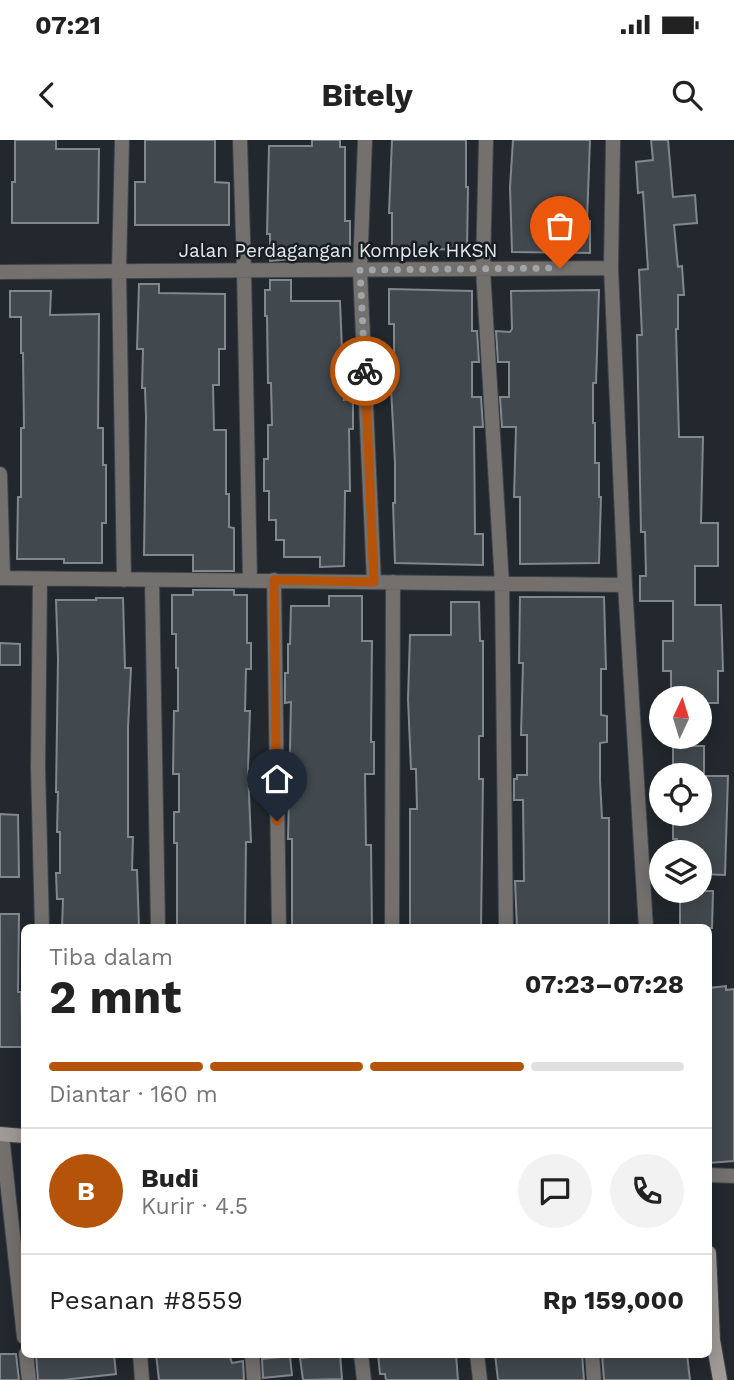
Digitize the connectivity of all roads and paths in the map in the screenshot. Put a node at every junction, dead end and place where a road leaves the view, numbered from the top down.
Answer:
1 (122, 140) edge
2 (240, 140) edge
3 (365, 140) edge
4 (486, 140) edge
5 (613, 140) edge
6 (611, 268) junction
7 (482, 269) junction
8 (244, 270) junction
9 (360, 270) junction
10 (119, 271) junction
11 (0, 272) edge
12 (0, 474) edge
13 (1, 578) edge
14 (40, 579) junction
15 (124, 580) junction
16 (152, 580) junction
17 (274, 580) junction
18 (250, 581) junction
19 (374, 582) junction
20 (393, 582) junction
21 (502, 583) junction
22 (625, 585) junction
23 (42, 924) edge
24 (158, 924) edge
25 (279, 924) edge
26 (392, 924) edge
27 (506, 924) edge
28 (646, 924) edge
29 (1, 1134) edge
30 (21, 1136) edge
31 (712, 1175) edge
32 (734, 1176) edge
33 (21, 1311) edge
34 (712, 1318) edge
35 (26, 1358) edge
36 (140, 1358) edge
37 (252, 1358) edge
38 (361, 1358) edge
39 (477, 1358) edge
40 (592, 1358) edge
41 (29, 1380) edge
42 (142, 1380) edge
43 (254, 1380) edge
44 (364, 1380) edge
45 (480, 1380) edge
46 (594, 1380) edge
47 (720, 1380) edge

1 - 10 street
2 - 8 street
3 - 9 street
4 - 7 street
5 - 6 street
6 - 7 street, Jalan Perdagangan Komplek HKSN
6 - 22 street
7 - 9 street, Jalan Perdagangan Komplek HKSN
7 - 21 street
8 - 9 street, Jalan Perdagangan Komplek HKSN
8 - 10 street, Jalan Perdagangan Komplek HKSN
8 - 18 street
9 - 19 street
10 - 11 street, Jalan Perdagangan Komplek HKSN
10 - 15 street
12 - 13 street
13 - 14 street
14 - 15 street
14 - 23 street
15 - 16 street
16 - 18 street
16 - 24 street
17 - 18 street
17 - 19 street
17 - 25 street
19 - 20 street
20 - 21 street
20 - 26 street
21 - 22 street
21 - 27 street
22 - 28 street
29 - 30 street
29 - 33 street
31 - 32 street
34 - 47 street
35 - 41 street
36 - 42 street
37 - 43 street
38 - 44 street
39 - 45 street
40 - 46 street

